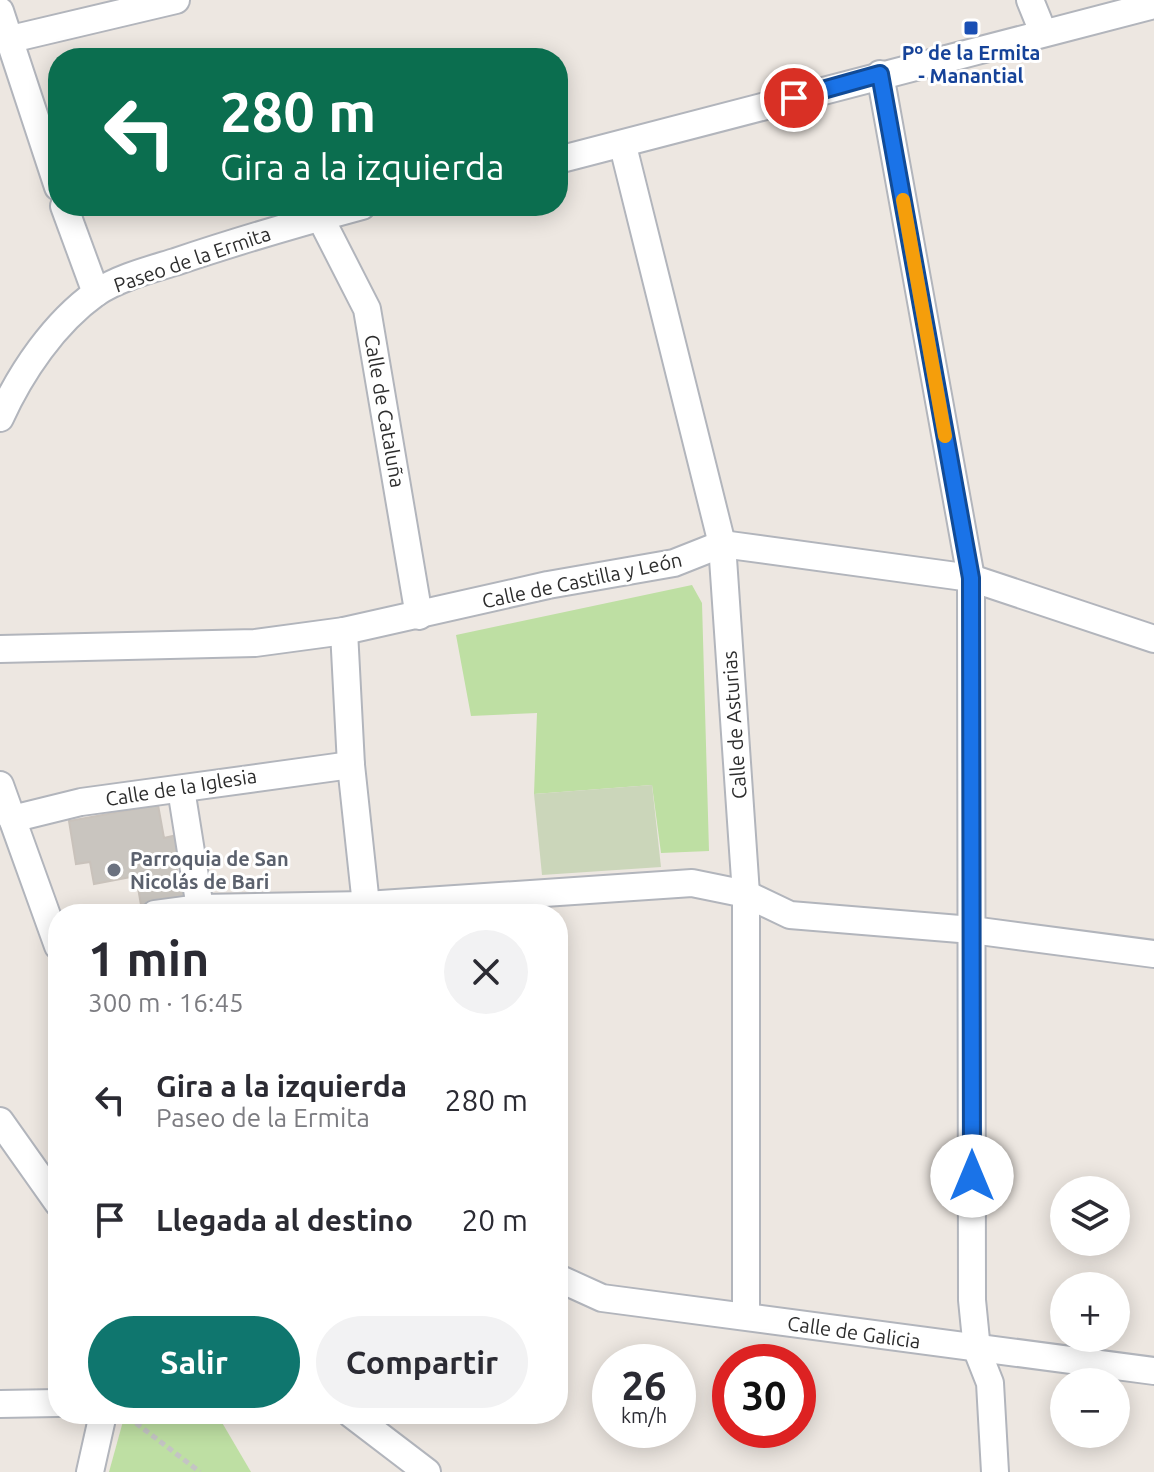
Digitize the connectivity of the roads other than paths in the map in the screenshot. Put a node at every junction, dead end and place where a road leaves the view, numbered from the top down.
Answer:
1 (176, 0) edge
2 (1030, 0) edge
3 (1153, 5) edge
4 (0, 11) edge
5 (1043, 32) junction
6 (11, 39) junction
7 (880, 74) junction
8 (623, 146) junction
9 (48, 156) edge
10 (568, 158) edge
11 (68, 216) edge
12 (324, 216) edge
13 (320, 217) junction
14 (96, 293) junction
15 (0, 418) edge
16 (722, 544) junction
17 (971, 578) junction
18 (419, 616) junction
19 (344, 631) junction
20 (1154, 639) edge
21 (0, 649) edge
22 (351, 765) junction
23 (0, 785) edge
24 (181, 789) junction
25 (12, 819) junction
26 (746, 894) junction
27 (199, 904) edge
28 (366, 904) edge
29 (381, 904) edge
30 (48, 915) edge
31 (972, 930) junction
32 (1154, 954) edge
33 (0, 1121) edge
34 (48, 1189) edge
35 (568, 1283) edge
36 (746, 1316) junction
37 (977, 1350) junction
38 (1154, 1371) edge
39 (48, 1403) edge
40 (0, 1404) edge
41 (101, 1424) edge
42 (364, 1424) edge
43 (90, 1472) edge
44 (427, 1472) edge
45 (995, 1472) edge

1 - 6 street
2 - 5 street
3 - 5 street
4 - 6 street
5 - 7 street
6 - 9 street
7 - 8 street
7 - 17 street
8 - 10 street
8 - 16 street, Calle de Asturias
11 - 14 street
12 - 13 street, Paseo de la Ermita
13 - 14 street, Paseo de la Ermita
13 - 18 street, Calle de Cataluña
14 - 15 street, Paseo de la Ermita
16 - 17 street, Calle de Castilla y León
16 - 18 street, Calle de Castilla y León
16 - 26 street, Calle de Asturias
17 - 20 street, Calle de Castilla y León
17 - 31 street
18 - 19 street, Calle de Castilla y León
19 - 21 street, Calle de Castilla y León
19 - 22 street
22 - 24 street, Calle de la Iglesia
22 - 28 street
23 - 25 street
24 - 25 street, Calle de la Iglesia
24 - 27 street
25 - 30 street
26 - 29 street
26 - 31 street
26 - 36 street, Calle de Asturias
31 - 32 street
31 - 37 street
33 - 34 street
35 - 36 street, Calle de Galicia
36 - 37 street, Calle de Galicia
37 - 38 street, Calle de Galicia
37 - 45 street
39 - 40 street
41 - 43 street
42 - 44 street

